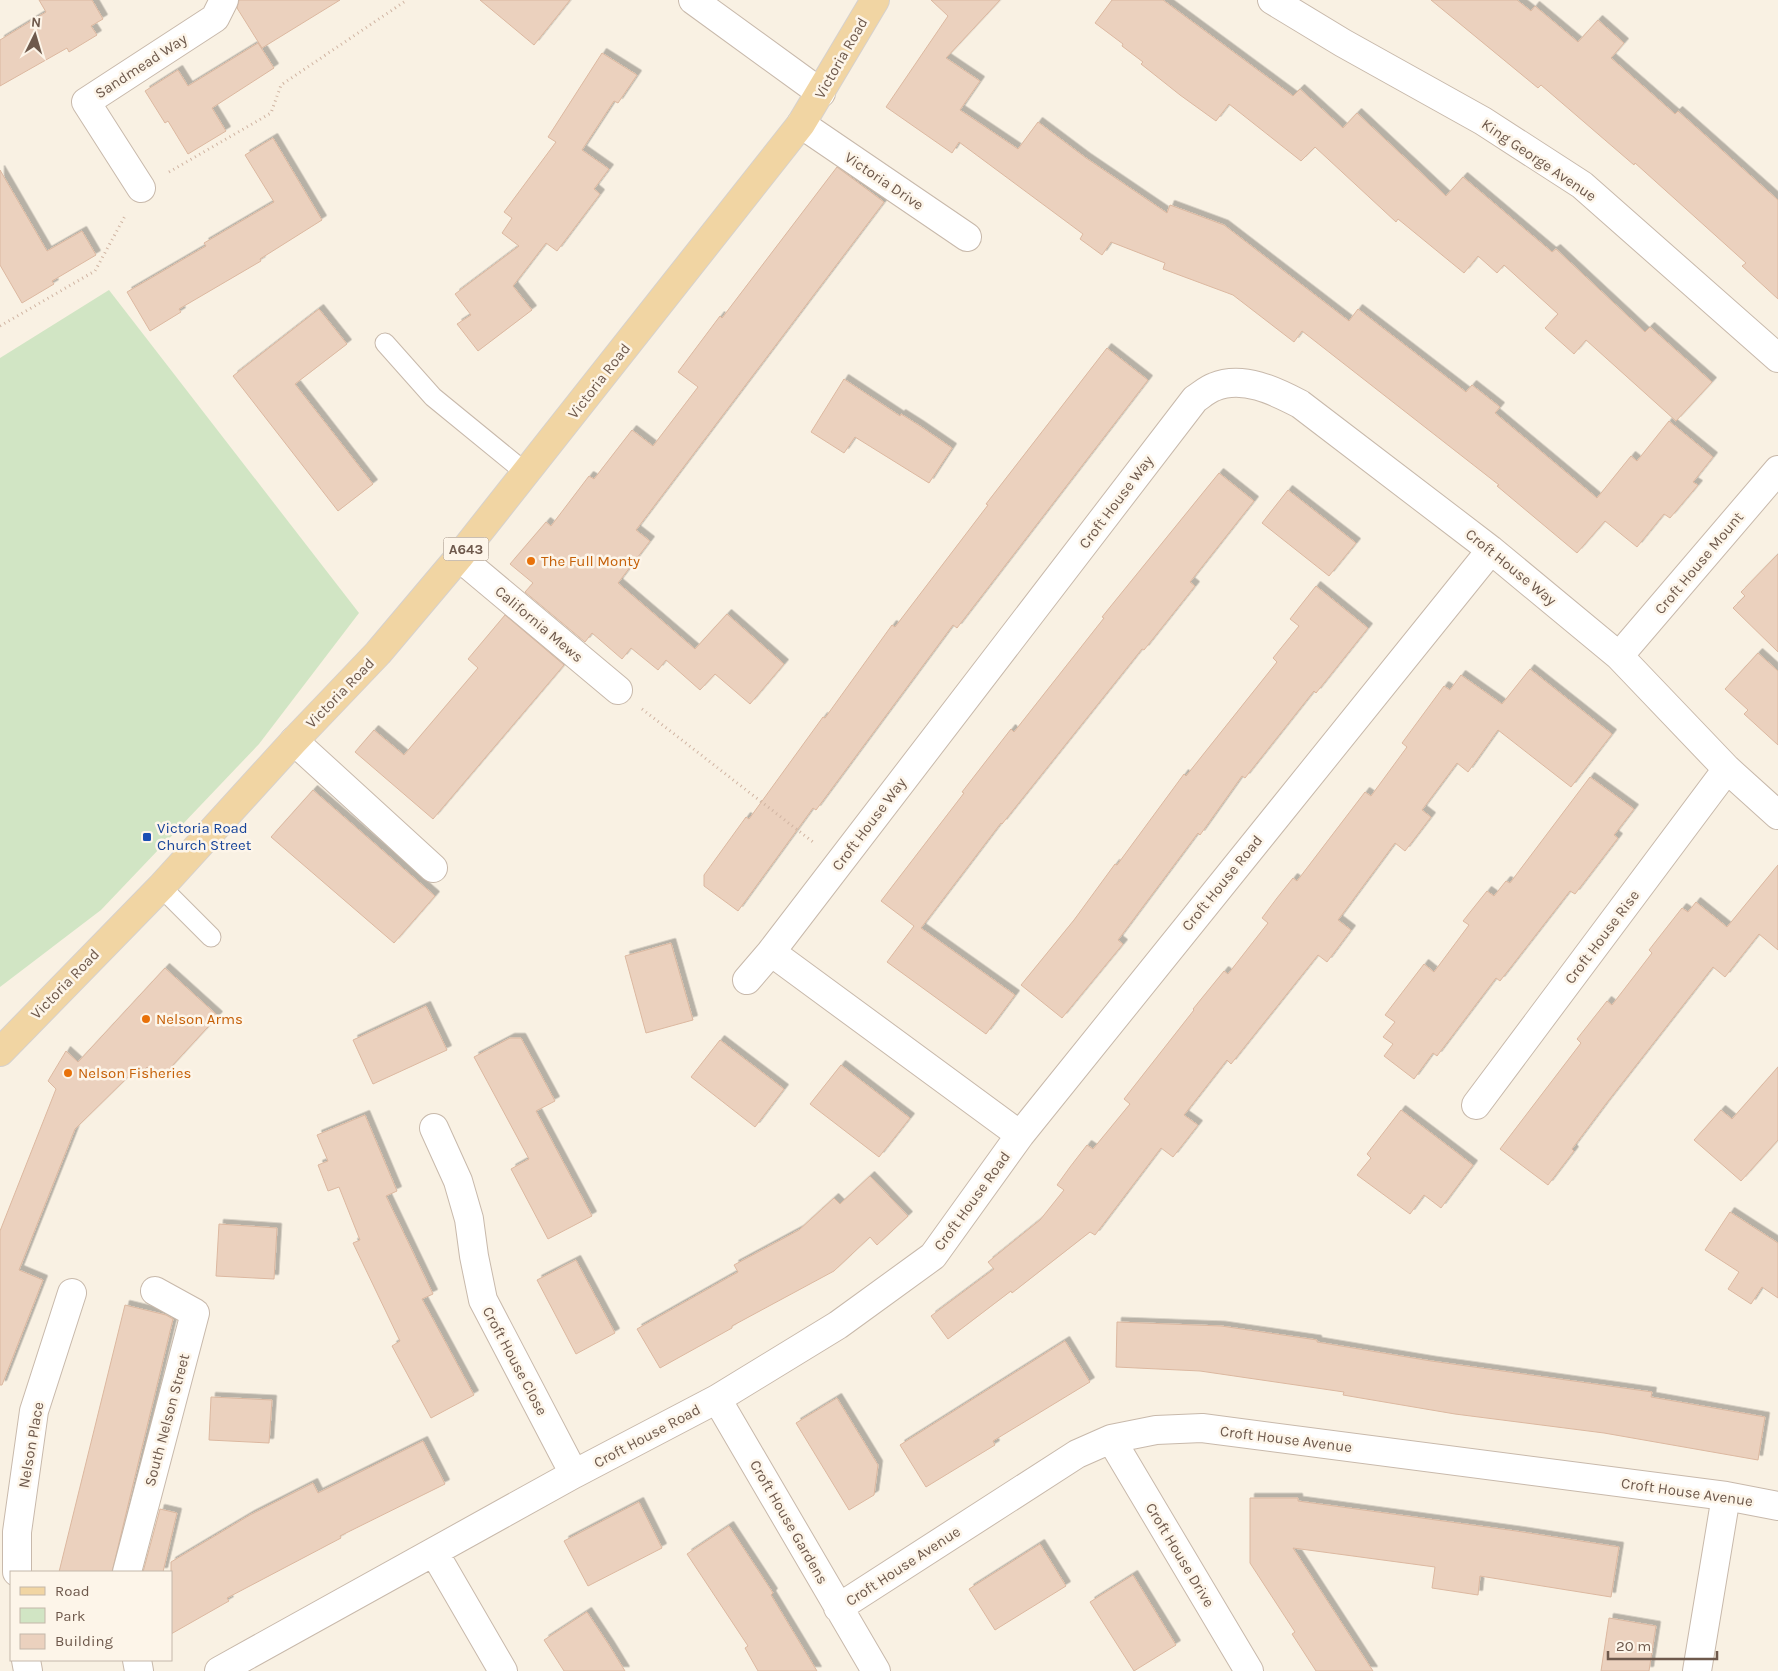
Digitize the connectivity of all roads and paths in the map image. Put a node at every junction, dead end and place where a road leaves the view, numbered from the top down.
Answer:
1 (224, 0) edge
2 (407, 0) edge
3 (693, 0) edge
4 (875, 0) edge
5 (1272, 0) edge
6 (821, 93) junction
7 (801, 124) junction
8 (141, 188) junction
9 (967, 237) dead end
10 (0, 326) edge
11 (385, 343) dead end
12 (1778, 358) edge
13 (1778, 470) edge
14 (526, 473) junction
15 (1491, 550) junction
16 (459, 557) junction
17 (1619, 656) junction
18 (618, 690) joint
19 (294, 741) junction
20 (1727, 770) junction
21 (1778, 815) edge
22 (840, 862) junction
23 (433, 868) dead end
24 (161, 886) junction
25 (211, 937) dead end
26 (771, 952) junction
27 (747, 980) dead end
28 (0, 1052) edge
29 (1476, 1105) dead end
30 (434, 1128) dead end
31 (1020, 1135) junction
32 (155, 1291) dead end
33 (72, 1293) dead end
34 (717, 1399) junction
35 (1111, 1440) junction
36 (574, 1474) junction
37 (1726, 1496) junction
38 (1778, 1506) edge
39 (434, 1552) junction
40 (17, 1571) edge
41 (127, 1571) edge
42 (838, 1608) junction
43 (219, 1671) edge
44 (503, 1671) edge
45 (876, 1671) edge
46 (1249, 1671) edge
47 (1696, 1671) edge

1 - 8 street, Sandmead Way
2 - 8 path
3 - 6 street
4 - 6 main road, Victoria Road / A643
5 - 12 street, King George Avenue
6 - 7 main road, Victoria Road / A643
7 - 9 street, Victoria Drive
7 - 14 main road, Victoria Road / A643
8 - 10 path
11 - 14 lane
13 - 17 street, Croft House Mount
14 - 16 main road, Victoria Road / A643
15 - 17 street, Croft House Way
15 - 22 street, Croft House Way
15 - 31 street, Croft House Road
16 - 18 street, California Mews
16 - 19 main road, Victoria Road / A643
17 - 20 street, Croft House Way
18 - 22 path
19 - 23 street, Victoria Road
19 - 24 main road, Victoria Road / A643
20 - 21 street, Croft House Way
20 - 29 street, Croft House Rise
22 - 26 street, Croft House Way
24 - 25 lane
24 - 28 main road, Victoria Road / A643
26 - 27 street, Croft House Way
26 - 31 street
30 - 36 street, Croft House Close
31 - 34 street, Croft House Road
32 - 41 street, South Nelson Street
33 - 40 street, Nelson Place
34 - 36 street, Croft House Road
34 - 42 street, Croft House Gardens
35 - 37 street, Croft House Avenue
35 - 42 street, Croft House Avenue
35 - 46 street, Croft House Drive
36 - 39 street, Croft House Road
37 - 38 street, Croft House Avenue
37 - 47 street
39 - 43 street, Croft House Road
39 - 44 street
42 - 45 street, Croft House Gardens

